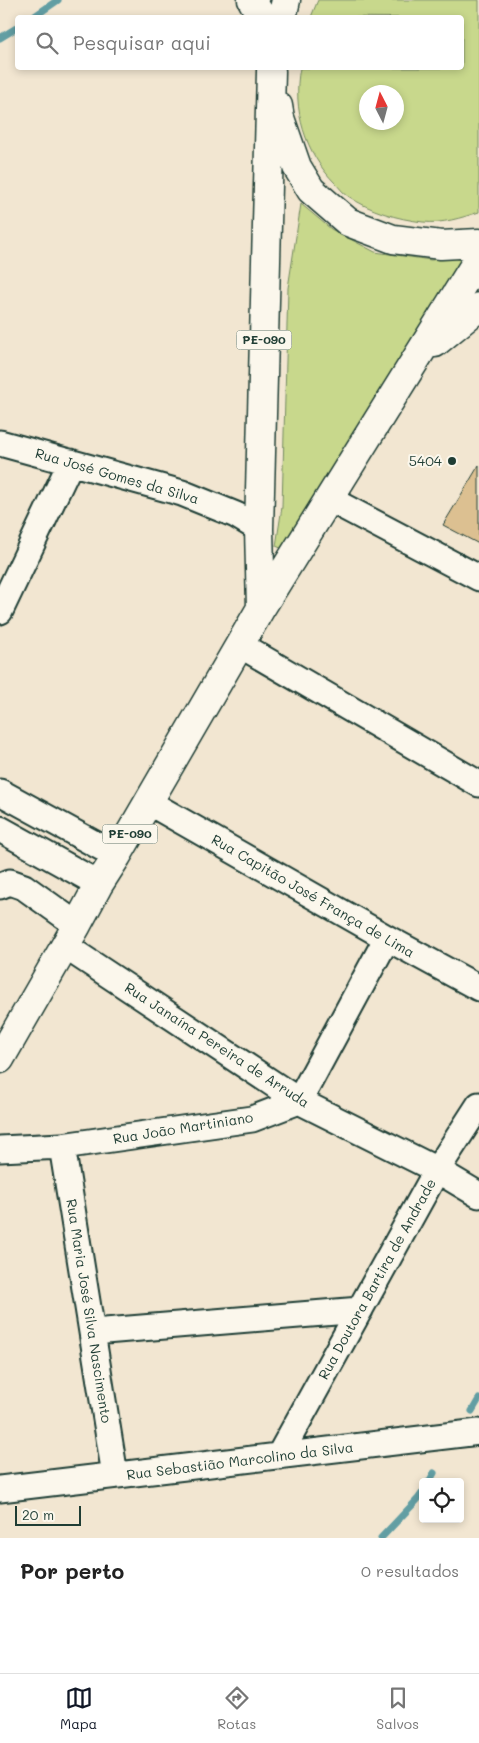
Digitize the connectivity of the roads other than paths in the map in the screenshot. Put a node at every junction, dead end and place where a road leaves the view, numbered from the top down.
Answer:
1 (252, 0) edge
2 (286, 0) edge
3 (260, 15) edge
4 (283, 15) edge
5 (271, 70) edge
6 (271, 70) edge
7 (479, 243) edge
8 (479, 258) edge
9 (479, 307) edge
10 (418, 357) junction
11 (0, 442) edge
12 (71, 462) junction
13 (329, 499) junction
14 (259, 529) junction
15 (479, 578) edge
16 (261, 608) junction
17 (0, 611) edge
18 (240, 644) junction
19 (479, 784) edge
20 (0, 792) edge
21 (148, 802) junction
22 (0, 829) edge
23 (117, 856) junction
24 (99, 884) junction
25 (0, 886) edge
26 (71, 935) junction
27 (387, 938) junction
28 (479, 988) edge
29 (0, 1060) edge
30 (299, 1101) junction
31 (479, 1105) edge
32 (62, 1146) junction
33 (0, 1149) edge
34 (437, 1170) junction
35 (479, 1195) edge
36 (360, 1310) junction
37 (92, 1332) junction
38 (479, 1432) edge
39 (279, 1456) junction
40 (115, 1476) junction
41 (0, 1489) edge

1 - 3 main road
2 - 4 main road
5 - 7 main road, PE-090
6 - 14 main road, PE-090 / PE-090
8 - 10 main road, PE-090
9 - 10 main road, PE-090
10 - 13 main road, PE-090
11 - 12 street, Rua José Gomes da Silva
12 - 14 street, Rua José Gomes da Silva
12 - 17 street
13 - 15 street
13 - 16 main road, PE-090
14 - 16 main road, PE-090 / PE-090
16 - 18 main road, PE-090
18 - 19 street
18 - 21 main road, PE-090
20 - 23 street
21 - 23 main road, PE-090
21 - 27 street, Rua Capitão José França de Lima
22 - 24 street
23 - 24 main road, PE-090
24 - 26 main road, PE-090
25 - 26 street, Rua Janaína Pereira de Arruda
26 - 29 main road, PE-090
26 - 30 street, Rua Janaína Pereira de Arruda
27 - 28 street, Rua Capitão José França de Lima
27 - 30 street
30 - 32 street, Rua João Martiniano
30 - 34 street, Rua Janaína Pereira de Arruda
31 - 34 street, Rua Doutora Bartira de Andrade
32 - 33 street, Rua João Martiniano
32 - 37 street, Rua Maria José Silva Nascimento
34 - 35 street, Rua Janaína Pereira de Arruda
34 - 36 street, Rua Doutora Bartira de Andrade
36 - 37 street
36 - 39 street, Rua Doutora Bartira de Andrade
37 - 40 street, Rua Maria José Silva Nascimento
38 - 39 street, Rua Sebastião Marcolino da Silva
39 - 40 street, Rua Sebastião Marcolino da Silva
40 - 41 street, Rua Sebastião Marcolino da Silva

